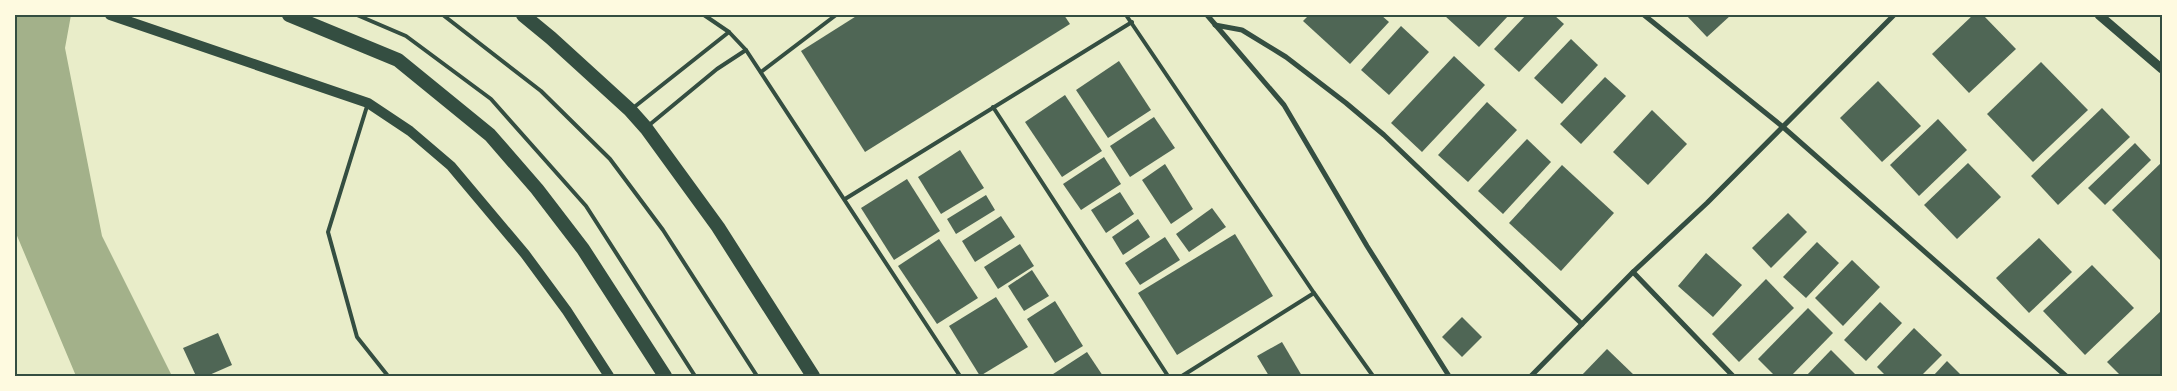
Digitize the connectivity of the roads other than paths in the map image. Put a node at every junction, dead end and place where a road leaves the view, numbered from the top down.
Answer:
1 (110, 15) edge
2 (289, 15) edge
3 (357, 15) edge
4 (443, 15) edge
5 (523, 15) edge
6 (704, 15) edge
7 (836, 15) edge
8 (1126, 15) edge
9 (1207, 15) edge
10 (1644, 15) edge
11 (1894, 15) edge
12 (2099, 15) edge
13 (1132, 22) junction
14 (1215, 25) junction
15 (729, 32) junction
16 (746, 50) junction
17 (2162, 69) edge
18 (761, 72) junction
19 (368, 103) junction
20 (993, 107) junction
21 (630, 110) junction
22 (1783, 127) junction
23 (646, 128) junction
24 (845, 199) junction
25 (1633, 272) junction
26 (1314, 293) junction
27 (1582, 324) junction
28 (388, 376) edge
29 (609, 376) edge
30 (665, 376) edge
31 (695, 376) edge
32 (756, 376) edge
33 (813, 376) edge
34 (960, 376) edge
35 (1168, 376) edge
36 (1182, 376) edge
37 (1374, 376) edge
38 (1449, 376) edge
39 (1531, 376) edge
40 (1733, 376) edge
41 (2066, 376) edge

1 - 19 main road
2 - 30 highway
3 - 31 lane
4 - 32 lane
5 - 21 highway
6 - 15 lane
7 - 18 lane
8 - 13 lane
9 - 14 street
10 - 22 street
11 - 22 street
12 - 17 street
13 - 20 lane
13 - 26 lane
14 - 27 street
14 - 38 street
15 - 16 lane
15 - 21 lane
16 - 18 lane
16 - 23 lane
18 - 24 lane
19 - 28 lane
19 - 29 main road
20 - 24 lane
20 - 35 lane
21 - 23 highway
22 - 25 street
22 - 41 street
23 - 33 highway
24 - 34 lane
25 - 27 street
25 - 40 street
26 - 36 lane
26 - 37 lane
27 - 39 street

